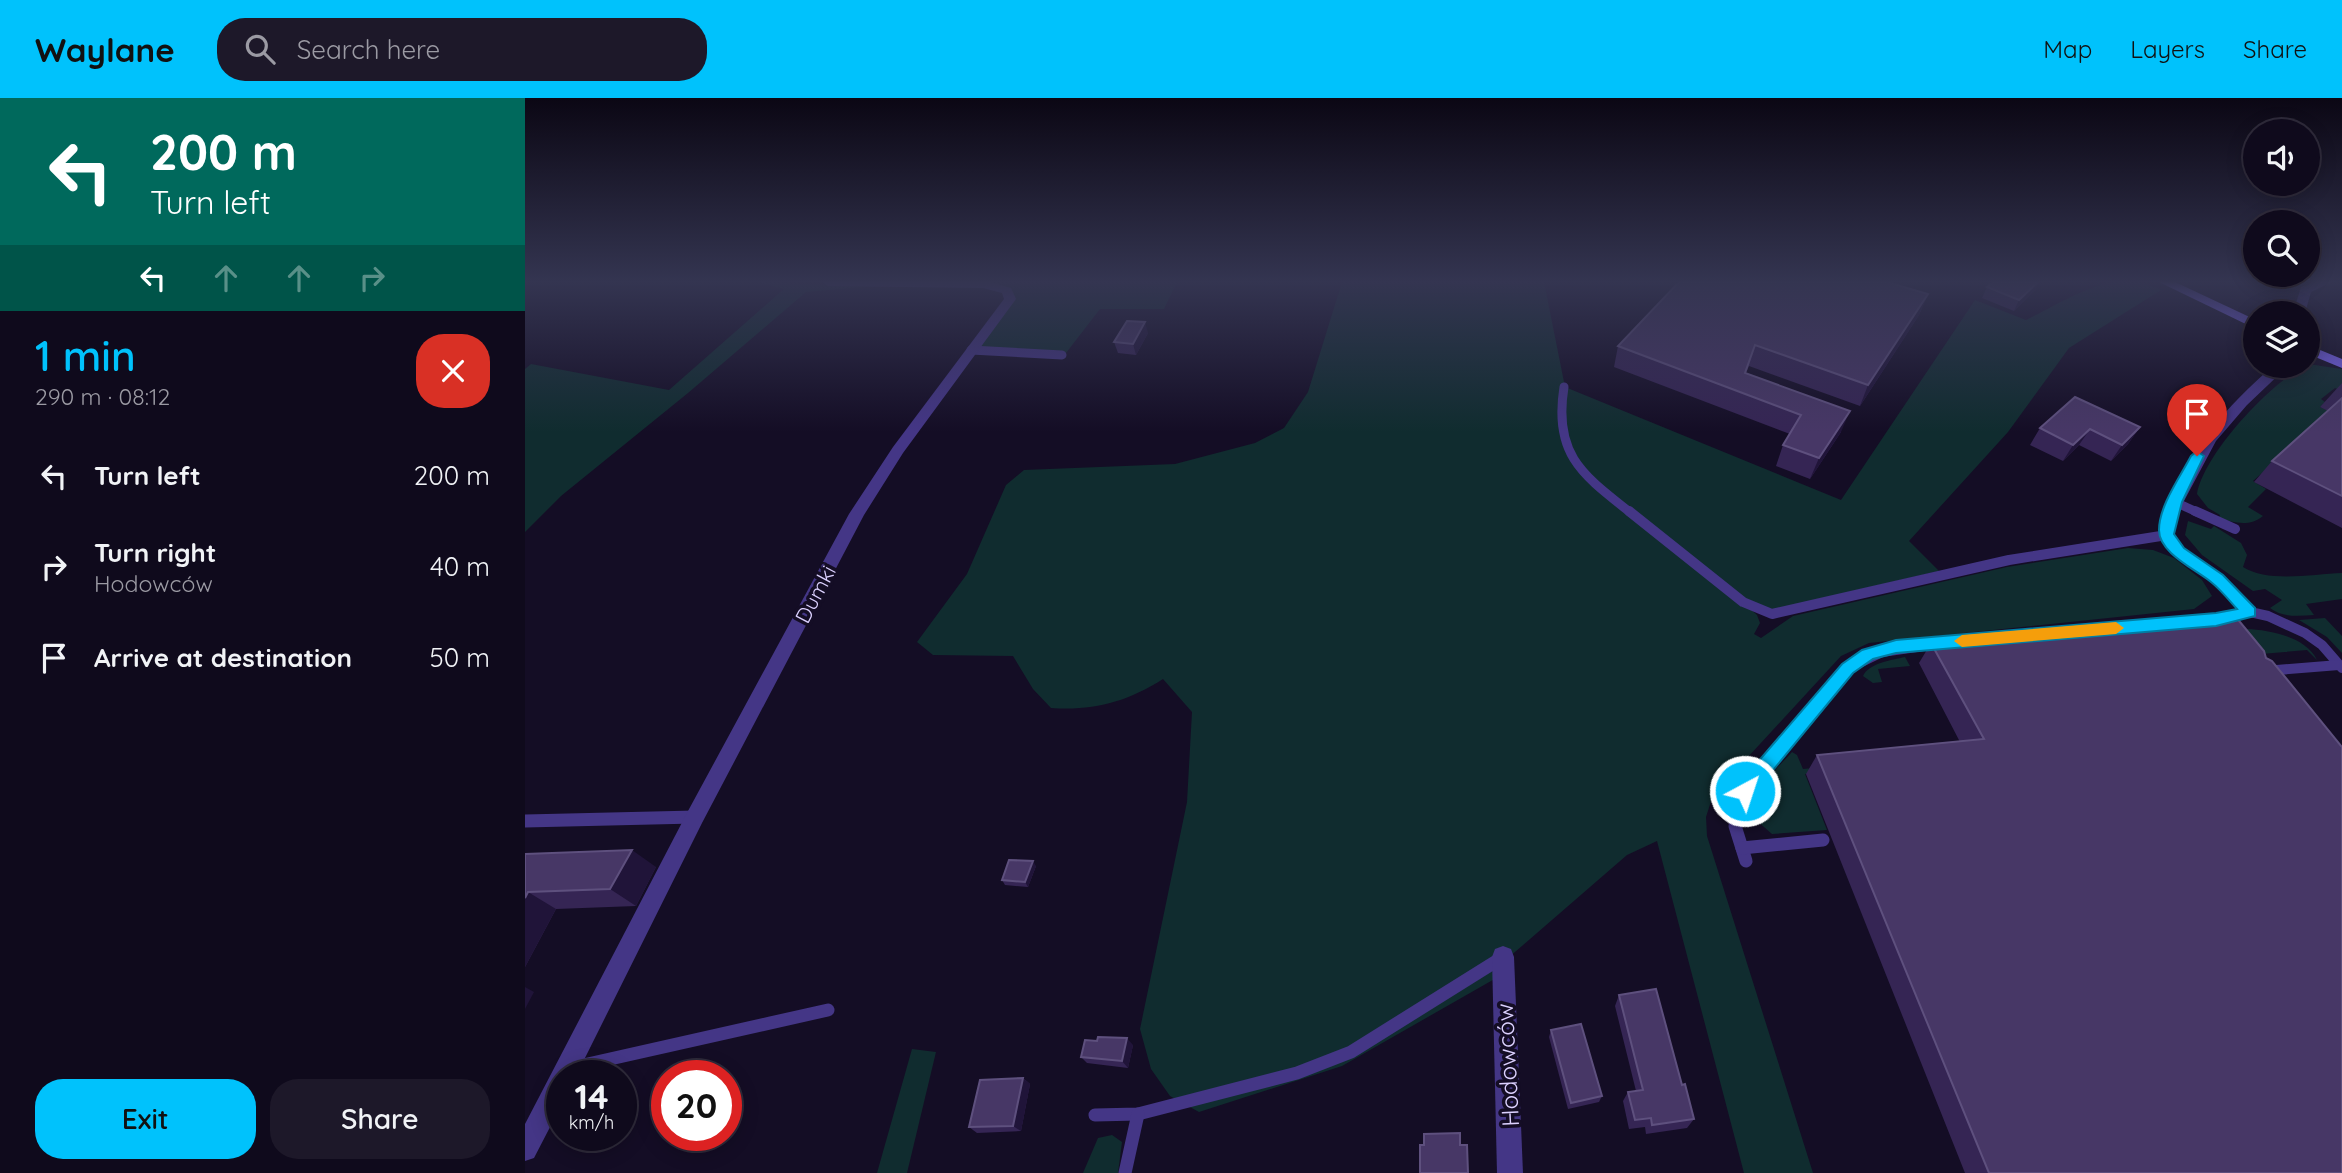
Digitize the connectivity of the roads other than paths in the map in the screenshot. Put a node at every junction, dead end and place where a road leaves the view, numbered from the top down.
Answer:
1 (985, 332) edge
2 (971, 350) junction
3 (2320, 354) edge
4 (1062, 355) dead end
5 (2342, 363) edge
6 (2269, 378) edge
7 (1565, 387) dead end
8 (2175, 502) junction
9 (2235, 530) dead end
10 (2167, 535) junction
11 (2250, 612) junction
12 (2238, 615) edge
13 (1952, 642) edge
14 (2340, 666) edge
15 (2250, 673) edge
16 (695, 817) junction
17 (525, 821) edge
18 (1823, 840) dead end
19 (1503, 957) joint
20 (828, 1010) dead end
21 (571, 1060) edge
22 (622, 1060) edge
23 (546, 1109) edge
24 (1138, 1114) junction
25 (1095, 1115) dead end
26 (525, 1149) edge
27 (1125, 1173) edge
28 (1510, 1173) edge

1 - 2 street, Dumki
2 - 4 lane
2 - 16 street, Dumki
3 - 5 street
6 - 8 street
7 - 10 lane
8 - 9 lane
8 - 10 street
10 - 11 lane
11 - 12 lane
11 - 14 lane
13 - 18 lane
14 - 15 lane
16 - 17 lane
16 - 21 street, Dumki
19 - 24 lane
19 - 28 street, Hodowców
20 - 22 lane
23 - 26 street, Dumki
24 - 25 lane
24 - 27 lane

